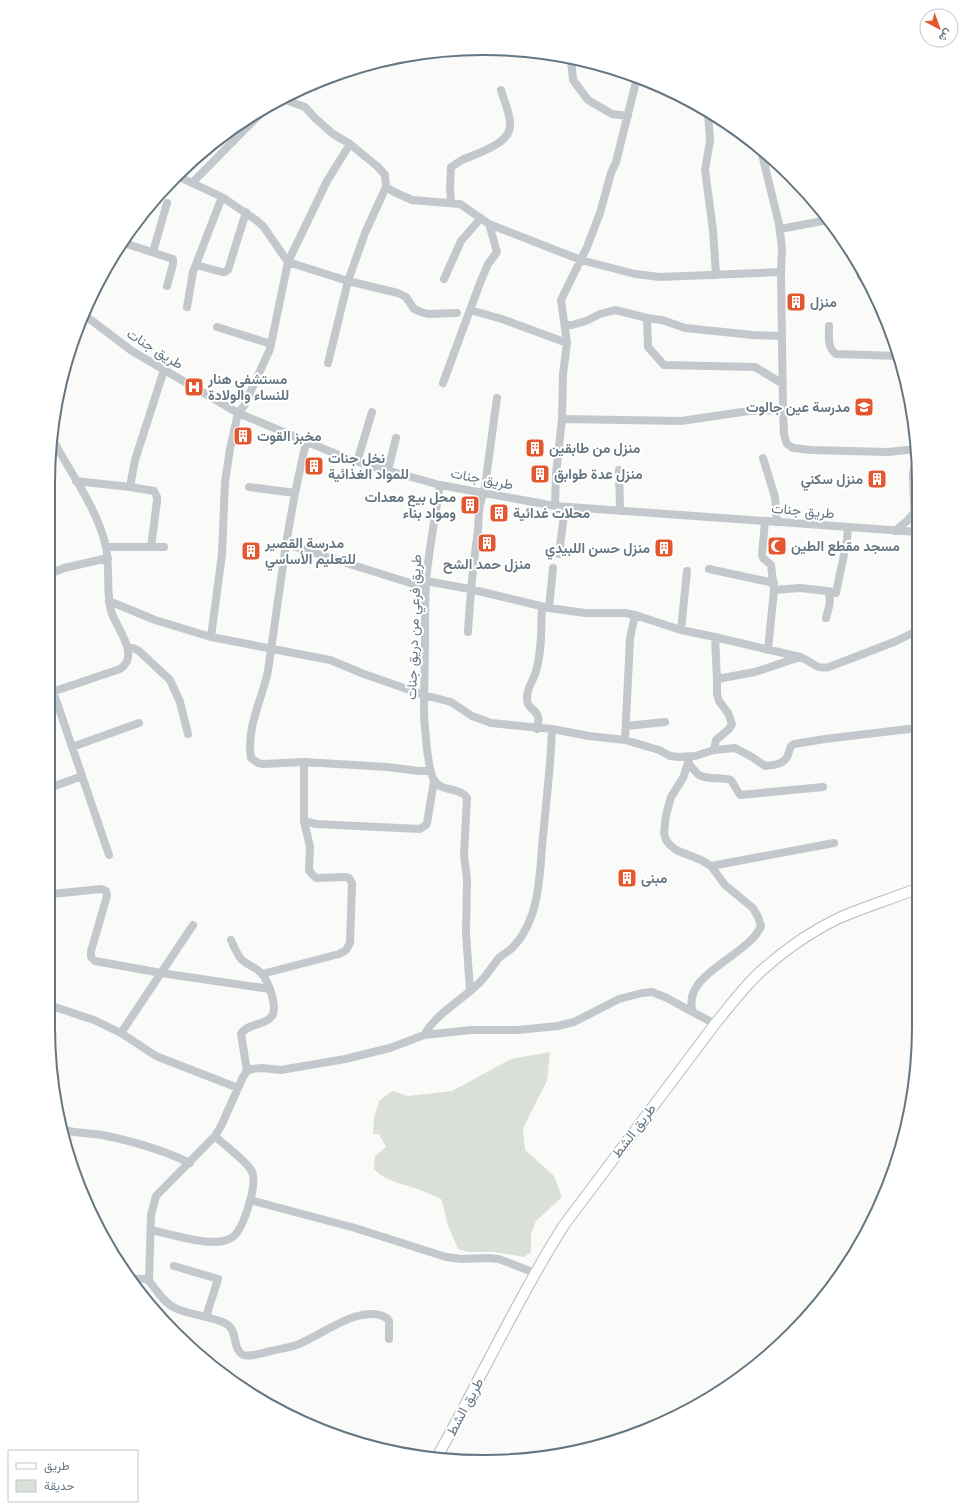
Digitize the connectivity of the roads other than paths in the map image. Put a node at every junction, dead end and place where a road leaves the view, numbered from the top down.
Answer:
1 (571, 64) edge
2 (636, 84) edge
3 (501, 90) dead end
4 (289, 101) edge
5 (628, 116) junction
6 (708, 118) edge
7 (252, 123) edge
8 (350, 144) junction
9 (763, 159) edge
10 (183, 179) edge
11 (192, 184) junction
12 (386, 187) junction
13 (222, 197) junction
14 (451, 202) junction
15 (167, 203) dead end
16 (246, 212) junction
17 (481, 218) junction
18 (822, 221) edge
19 (489, 224) junction
20 (780, 229) junction
21 (128, 244) edge
22 (153, 252) junction
23 (581, 260) junction
24 (288, 262) junction
25 (196, 265) junction
26 (781, 272) junction
27 (716, 275) junction
28 (444, 279) dead end
29 (348, 281) junction
30 (167, 286) dead end
31 (187, 307) dead end
32 (470, 310) junction
33 (457, 313) dead end
34 (89, 318) edge
35 (647, 318) junction
36 (565, 325) junction
37 (829, 326) dead end
38 (217, 327) dead end
39 (782, 336) junction
40 (567, 343) junction
41 (271, 344) junction
42 (892, 356) edge
43 (328, 363) dead end
44 (164, 370) junction
45 (443, 383) dead end
46 (783, 384) junction
47 (497, 398) dead end
48 (783, 410) junction
49 (372, 412) dead end
50 (238, 413) junction
51 (562, 419) junction
52 (396, 438) dead end
53 (306, 442) junction
54 (57, 447) edge
55 (910, 449) edge
56 (762, 458) dead end
57 (357, 462) junction
58 (388, 470) junction
59 (619, 470) dead end
60 (76, 481) junction
61 (440, 485) junction
62 (130, 487) junction
63 (249, 487) dead end
64 (295, 493) junction
65 (484, 493) junction
66 (556, 506) junction
67 (565, 507) junction
68 (620, 511) junction
69 (912, 515) edge
70 (765, 521) junction
71 (777, 522) junction
72 (848, 528) junction
73 (895, 531) junction
74 (912, 532) edge
75 (286, 544) junction
76 (106, 547) junction
77 (151, 547) junction
78 (164, 547) dead end
79 (560, 554) dead end
80 (108, 558) junction
81 (554, 568) dead end
82 (709, 569) dead end
83 (687, 571) dead end
84 (55, 572) edge
85 (426, 584) junction
86 (774, 587) junction
87 (470, 589) junction
88 (827, 591) junction
89 (109, 601) junction
90 (545, 607) junction
91 (635, 615) junction
92 (826, 618) dead end
93 (681, 630) junction
94 (468, 632) dead end
95 (912, 633) edge
96 (211, 637) junction
97 (715, 637) junction
98 (128, 648) junction
99 (272, 648) junction
100 (768, 650) junction
101 (800, 657) junction
102 (718, 679) junction
103 (55, 691) edge
104 (424, 695) junction
105 (55, 700) edge
106 (665, 722) dead end
107 (138, 723) dead end
108 (626, 726) junction
109 (537, 729) junction
110 (552, 729) junction
111 (912, 729) edge
112 (188, 734) dead end
113 (625, 740) junction
114 (72, 747) junction
115 (714, 750) junction
116 (689, 760) junction
117 (304, 762) junction
118 (430, 771) junction
119 (82, 776) junction
120 (434, 781) junction
121 (55, 786) edge
122 (823, 787) dead end
123 (304, 821) junction
124 (834, 843) dead end
125 (109, 855) dead end
126 (710, 866) junction
127 (912, 891) edge
128 (55, 894) edge
129 (192, 924) dead end
130 (231, 940) dead end
131 (161, 973) junction
132 (262, 974) junction
133 (270, 989) junction
134 (470, 991) junction
135 (55, 1007) edge
136 (693, 1012) junction
137 (715, 1024) junction
138 (121, 1033) junction
139 (424, 1035) junction
140 (247, 1071) junction
141 (238, 1088) junction
142 (68, 1131) edge
143 (215, 1136) junction
144 (190, 1163) junction
145 (250, 1200) junction
146 (151, 1230) junction
147 (174, 1266) dead end
148 (535, 1273) junction
149 (138, 1279) edge
150 (149, 1281) junction
151 (206, 1317) junction
152 (389, 1339) dead end
153 (440, 1452) edge

1 - 5 street
2 - 5 street
3 - 14 street
4 - 8 street
5 - 23 street
6 - 27 street
7 - 11 street
8 - 12 street
8 - 24 street
9 - 20 street
10 - 11 street
11 - 13 street
12 - 14 street
12 - 29 street
13 - 16 street
13 - 25 street
14 - 17 street
15 - 22 street
16 - 24 street
16 - 25 street
17 - 19 street
17 - 28 street
18 - 20 street
19 - 23 street
19 - 32 street
20 - 26 street
21 - 22 street
22 - 30 street
23 - 27 street
23 - 36 street
24 - 29 street
24 - 41 street
25 - 31 street
26 - 27 street
26 - 39 street
29 - 33 street
29 - 43 street
32 - 40 street
32 - 45 street
34 - 44 street, طريق جنات
35 - 36 street
35 - 39 street
35 - 46 street
36 - 40 street
37 - 42 street
38 - 41 street
39 - 46 street
40 - 51 street
41 - 50 street
44 - 50 street, طريق جنات
44 - 62 street
46 - 48 street
47 - 65 street
48 - 51 street
48 - 55 street
49 - 57 street
50 - 53 street, طريق جنات
50 - 96 street
51 - 66 street
52 - 58 street
53 - 57 street, طريق جنات
53 - 64 street
54 - 60 street
56 - 71 street
57 - 58 street, طريق جنات
58 - 61 street, طريق جنات
59 - 68 street
60 - 62 street
60 - 76 street
61 - 65 street, طريق جنات
61 - 85 street, طريق فرعي من دريق جنات
62 - 77 street
63 - 64 street
64 - 75 street
65 - 66 street, طريق جنات
65 - 87 street
66 - 67 street, طريق جنات
67 - 68 street, طريق جنات
67 - 79 street
68 - 70 street, طريق جنات
69 - 73 street
70 - 71 street, طريق جنات
70 - 86 street
71 - 72 street, طريق جنات
72 - 73 street, طريق جنات
72 - 88 street
73 - 74 street, طريق جنات
75 - 85 street
75 - 99 street
76 - 77 street
76 - 80 street
77 - 78 street
80 - 84 street
80 - 89 street
81 - 90 street
82 - 86 street
83 - 93 street
85 - 87 street
85 - 104 street, طريق فرعي من دريق جنات
86 - 88 street
86 - 100 street
87 - 90 street
87 - 94 street
88 - 92 street
89 - 96 street
89 - 98 street
90 - 91 street
90 - 109 street
91 - 93 street
91 - 108 street
93 - 97 street
95 - 101 street
96 - 99 street
97 - 100 street
97 - 102 street
98 - 103 street
98 - 112 street
99 - 104 street
99 - 117 street
100 - 101 street
101 - 102 street
102 - 115 street
104 - 109 street
104 - 118 street, طريق فرعي من دريق جنات
105 - 114 street
106 - 108 street
107 - 114 street
108 - 113 street
109 - 110 street
110 - 113 street
110 - 134 street
111 - 115 street
113 - 116 street
114 - 119 street
115 - 116 street
116 - 122 street
116 - 126 street
117 - 118 street
117 - 123 street
118 - 120 street, طريق فرعي من دريق جنات
119 - 121 street
119 - 125 street
120 - 123 street
120 - 134 street
123 - 132 street
124 - 126 street
126 - 136 street
127 - 137 main road, طريق الشط
128 - 131 street
129 - 131 street
130 - 132 street
131 - 133 street
131 - 138 street
132 - 133 street
133 - 140 street
134 - 139 street
135 - 138 street
136 - 137 street
136 - 139 street
137 - 148 main road, طريق الشط
138 - 141 street
139 - 140 street
140 - 141 street
141 - 143 street
142 - 144 street
143 - 144 street
143 - 145 street
144 - 146 street
145 - 146 street
145 - 148 street
146 - 150 street
147 - 151 street
148 - 153 main road, طريق الشط
149 - 150 street
150 - 151 street
151 - 152 street

